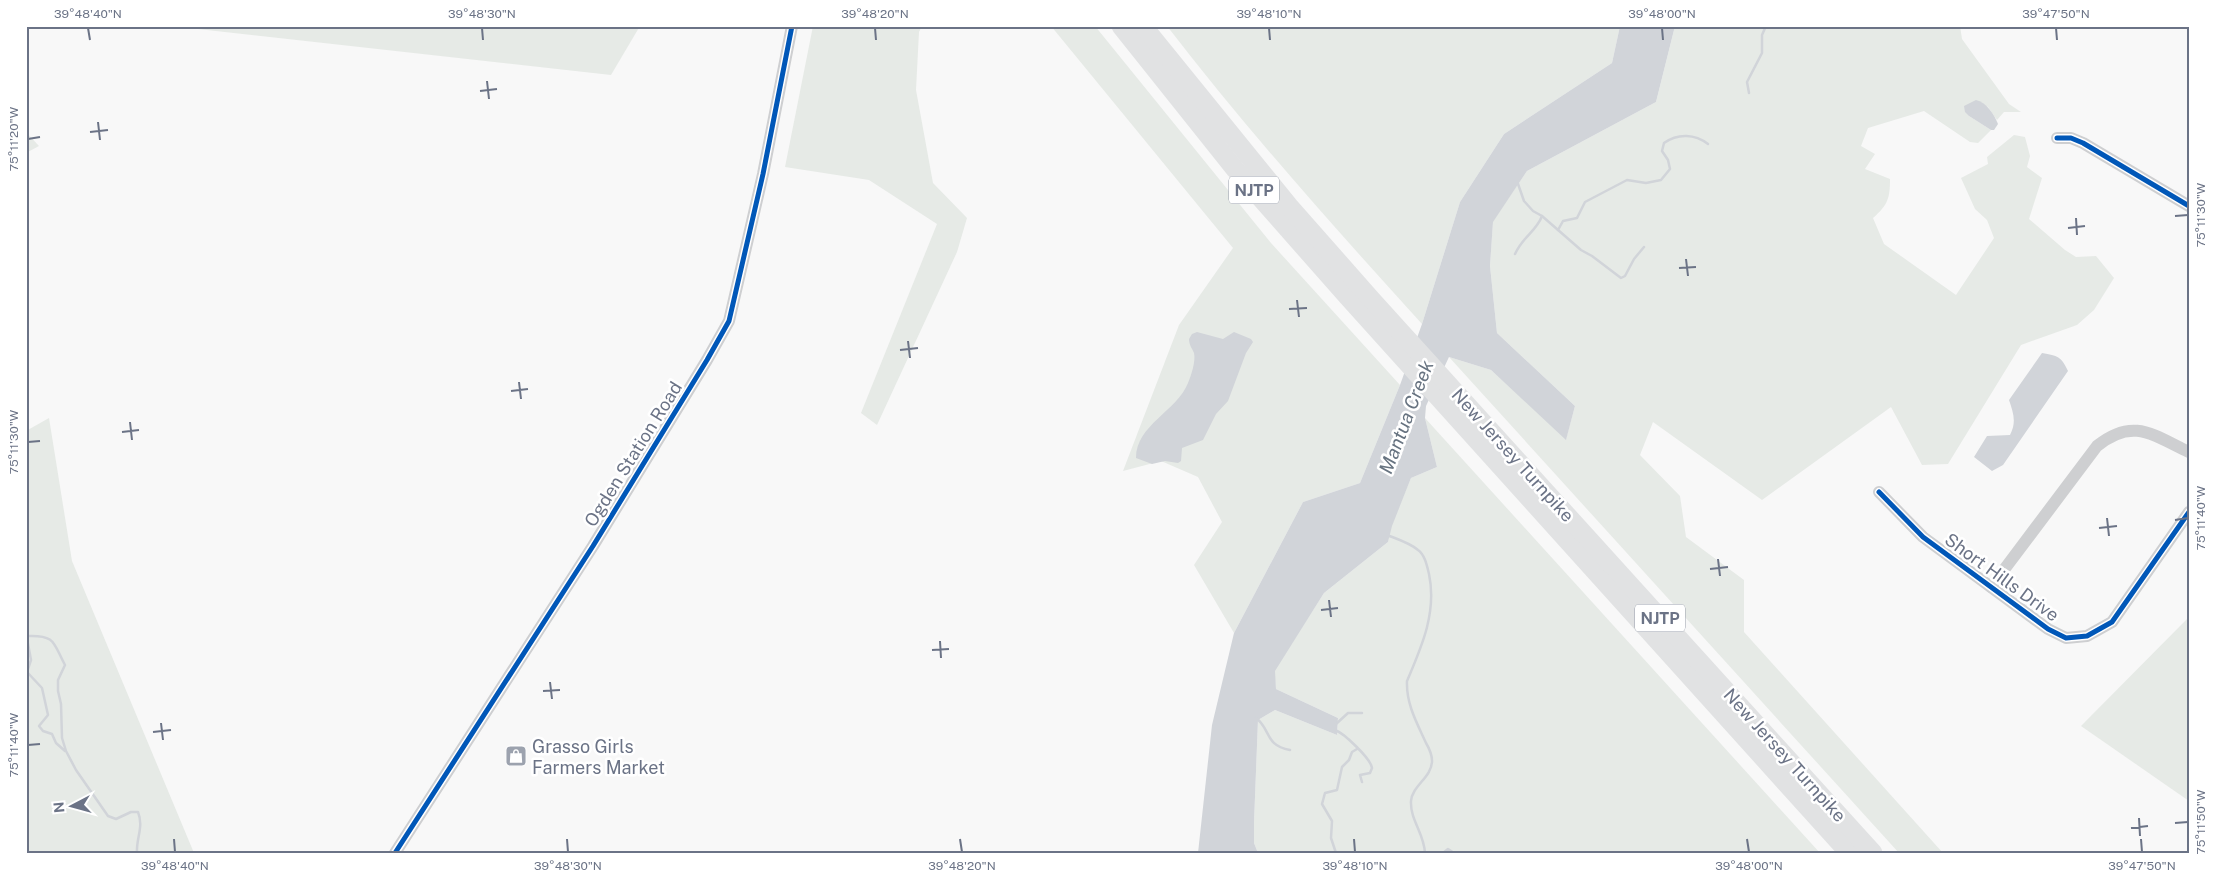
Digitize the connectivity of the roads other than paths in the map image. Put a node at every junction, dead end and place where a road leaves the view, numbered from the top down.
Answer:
1 (792, 26) edge
2 (1121, 26) edge
3 (1143, 26) edge
4 (2056, 138) dead end
5 (2189, 206) edge
6 (1398, 340) junction
7 (2189, 452) edge
8 (1878, 492) dead end
9 (2189, 512) edge
10 (1991, 587) junction
11 (395, 853) edge
12 (1849, 853) edge
13 (1873, 853) edge

1 - 11 street, Ogden Station Road
2 - 6 highway, New Jersey Turnpike / NJTP
3 - 6 highway, New Jersey Turnpike / NJTP
4 - 5 street
6 - 12 highway, New Jersey Turnpike / NJTP
6 - 13 highway, New Jersey Turnpike / NJTP
7 - 10 street
8 - 10 street, Short Hills Drive
9 - 10 street, Short Hills Drive

